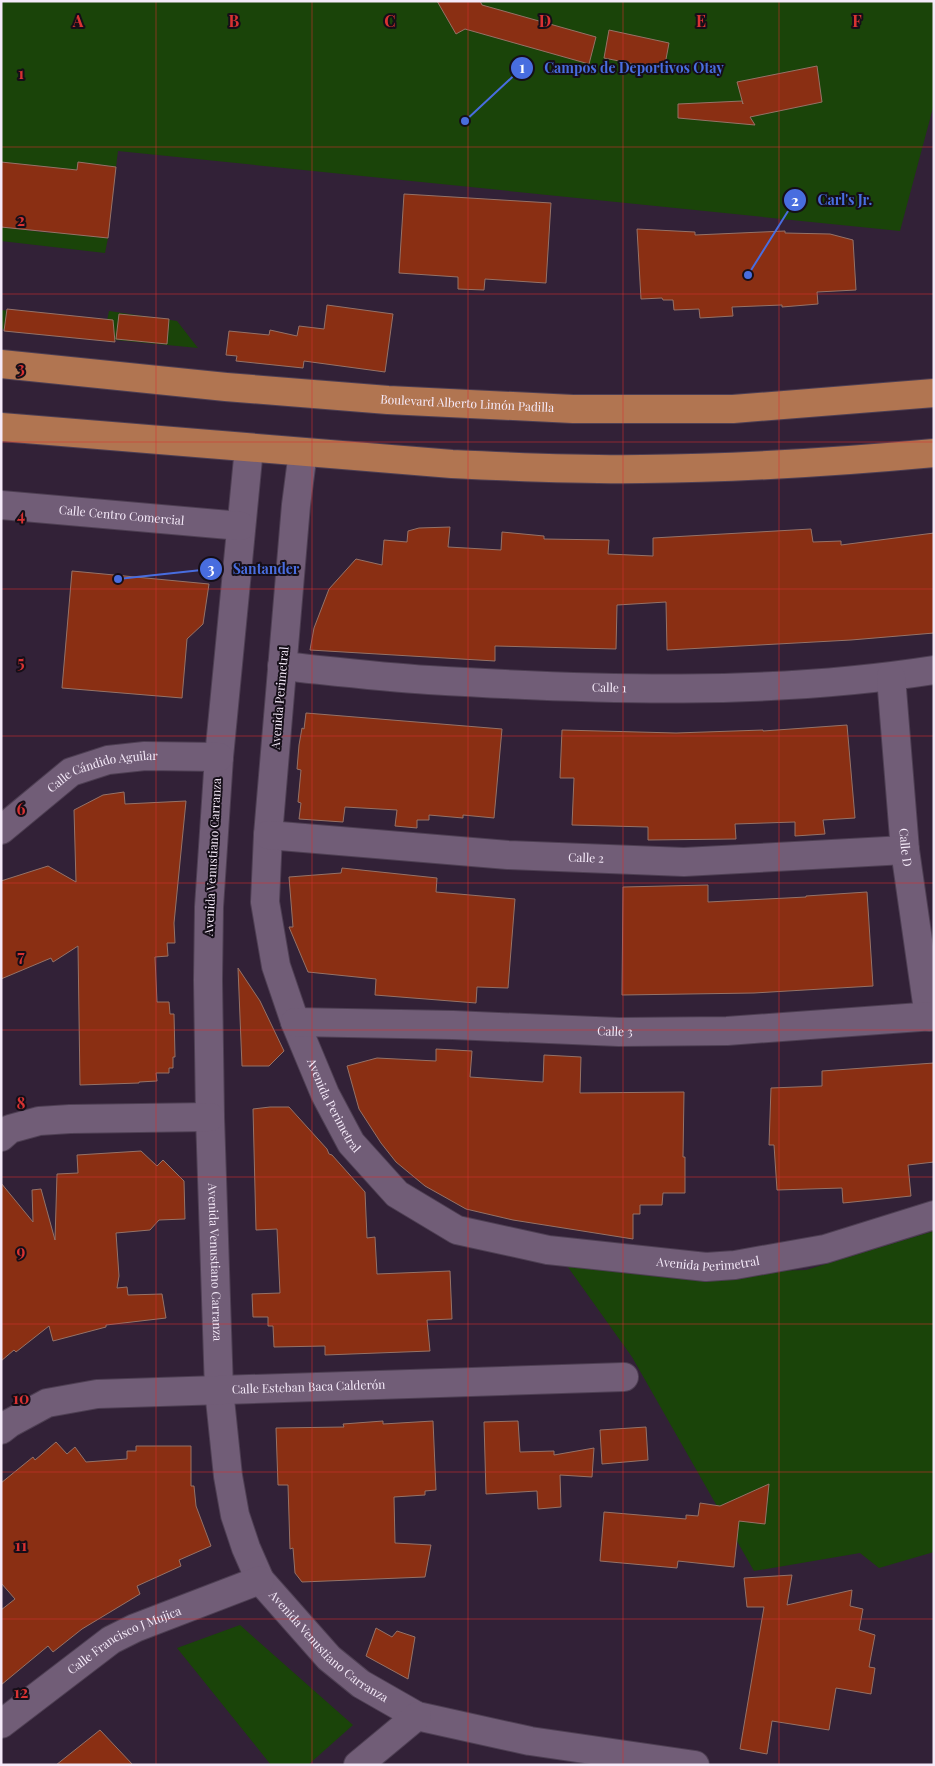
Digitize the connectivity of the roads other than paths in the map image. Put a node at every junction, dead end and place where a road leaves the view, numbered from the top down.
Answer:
1 (1, 364) edge
2 (934, 393) edge
3 (1, 427) edge
4 (249, 448) junction
5 (303, 452) junction
6 (934, 453) edge
7 (1, 505) edge
8 (241, 526) junction
9 (282, 666) junction
10 (934, 670) edge
11 (890, 677) junction
12 (219, 757) junction
13 (1, 830) edge
14 (268, 836) junction
15 (905, 850) junction
16 (931, 1016) edge
17 (295, 1022) junction
18 (210, 1117) junction
19 (1, 1137) edge
20 (934, 1215) edge
21 (624, 1377) dead end
22 (219, 1390) junction
23 (1, 1430) edge
24 (260, 1580) junction
25 (417, 1716) junction
26 (1, 1724) edge
27 (651, 1761) edge
28 (358, 1765) edge
29 (695, 1765) edge

1 - 2 highway, Boulevard Alberto Limón Padilla
3 - 4 highway
4 - 5 highway
4 - 8 street, Avenida Venustiano Carranza
5 - 6 highway
5 - 9 street, Avenida Perimetral
7 - 8 street, Calle Centro Comercial
8 - 12 street, Avenida Venustiano Carranza
9 - 11 street, Calle 1
9 - 14 street, Avenida Perimetral
10 - 11 street, Calle 1
11 - 15 street, Calle D
12 - 13 street, Calle Cándido Aguilar
12 - 18 street, Avenida Venustiano Carranza
14 - 15 street, Calle 2
14 - 17 street, Avenida Perimetral
15 - 16 street, Calle D
16 - 17 street, Calle 3
17 - 20 street, Avenida Perimetral
18 - 19 street
18 - 22 street, Avenida Venustiano Carranza
21 - 22 street, Calle Esteban Baca Calderón
22 - 23 street, Calle Esteban Baca Calderón
22 - 24 street, Avenida Venustiano Carranza
24 - 25 street, Avenida Venustiano Carranza
24 - 26 street, Calle Francisco J Mujica
25 - 27 street, Avenida Venustiano Carranza
25 - 28 street
27 - 29 street, Avenida Venustiano Carranza

